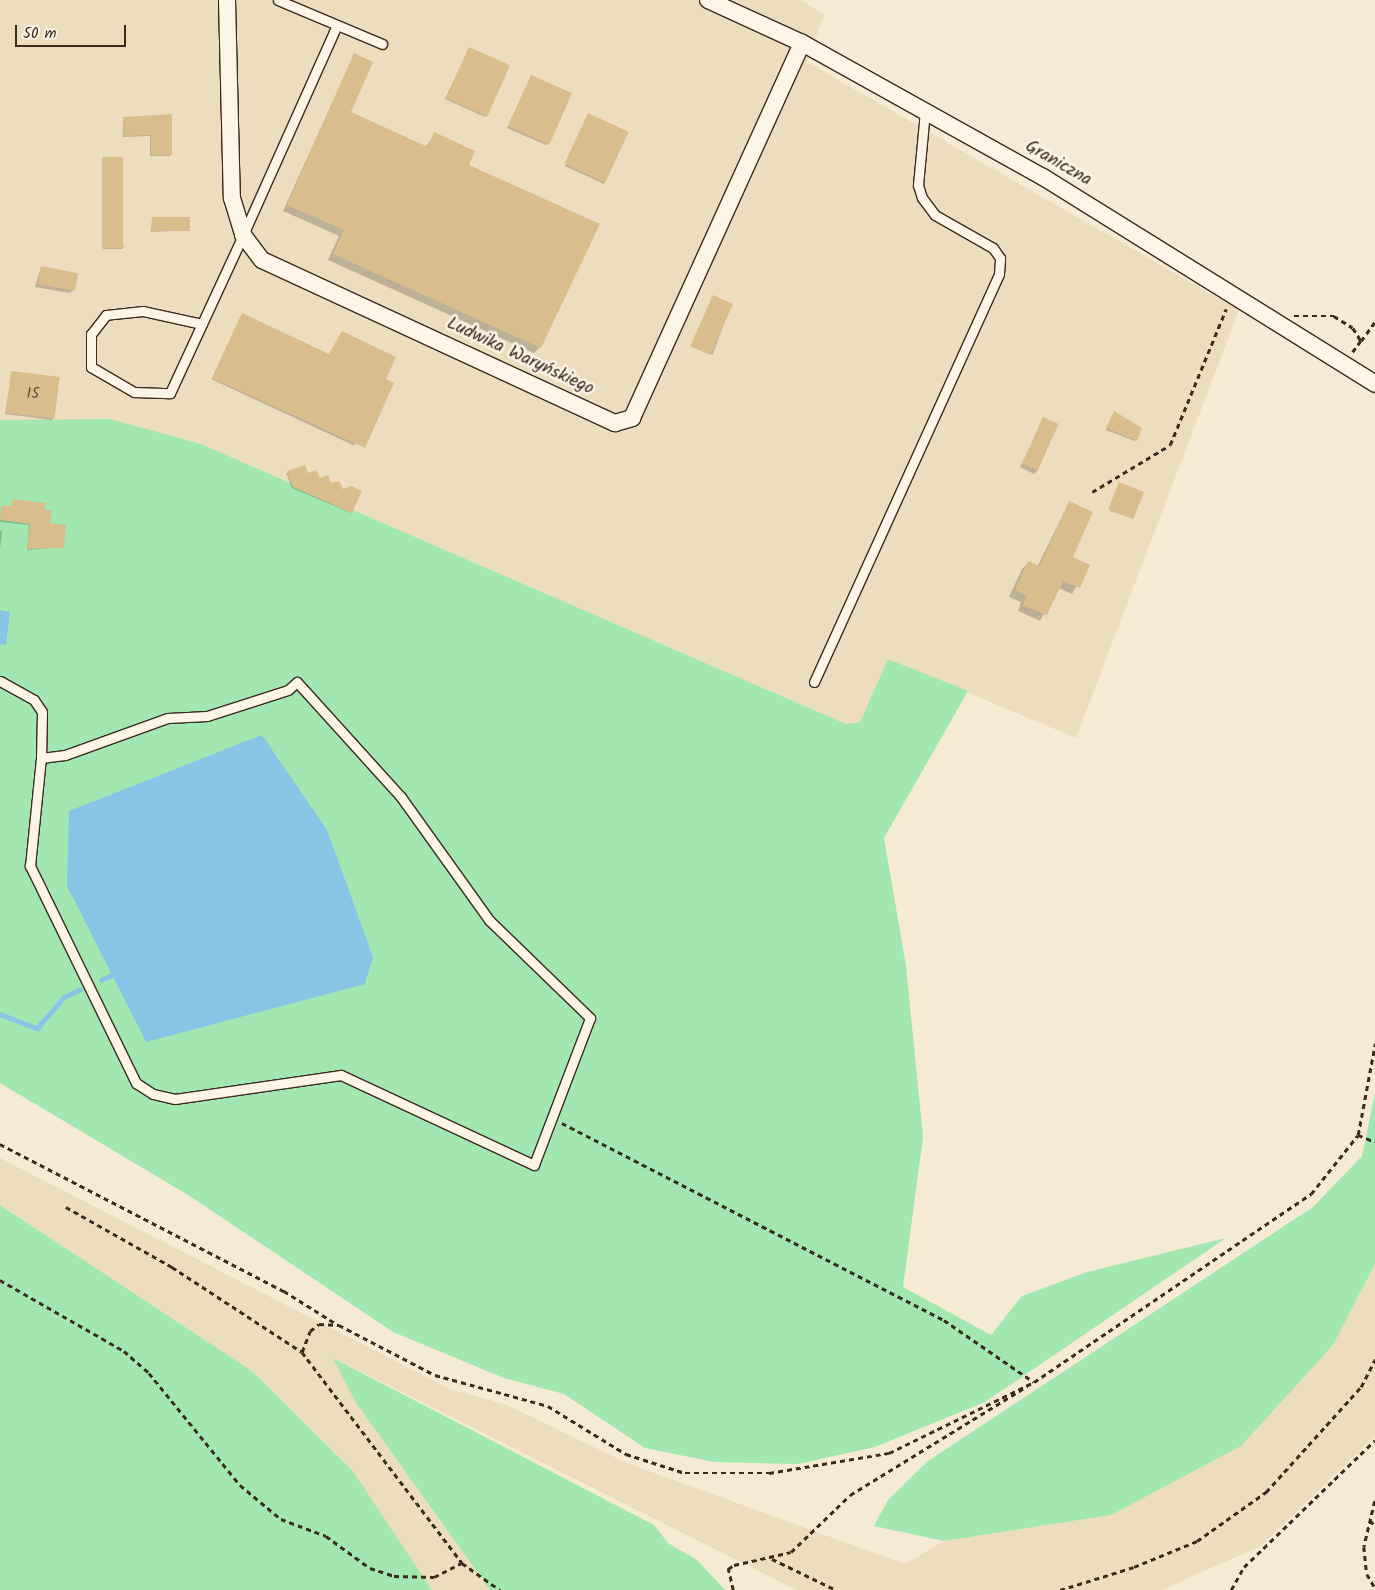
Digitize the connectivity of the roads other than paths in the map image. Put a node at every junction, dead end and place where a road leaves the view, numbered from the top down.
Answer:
1 (227, 0) edge
2 (278, 0) edge
3 (708, 0) edge
4 (337, 25) junction
5 (802, 43) junction
6 (382, 44) dead end
7 (924, 112) junction
8 (243, 235) junction
9 (202, 324) junction
10 (1375, 384) edge
11 (0, 681) edge
12 (814, 682) dead end
13 (41, 758) junction

1 - 8 street, Ludwika Waryńskiego
2 - 4 lane
3 - 5 street, Graniczna
4 - 6 lane
4 - 8 lane
5 - 7 street, Graniczna
5 - 8 street, Ludwika Waryńskiego
7 - 10 street, Graniczna
7 - 12 lane
8 - 9 lane
9 - 9 lane
11 - 13 lane
13 - 13 lane

